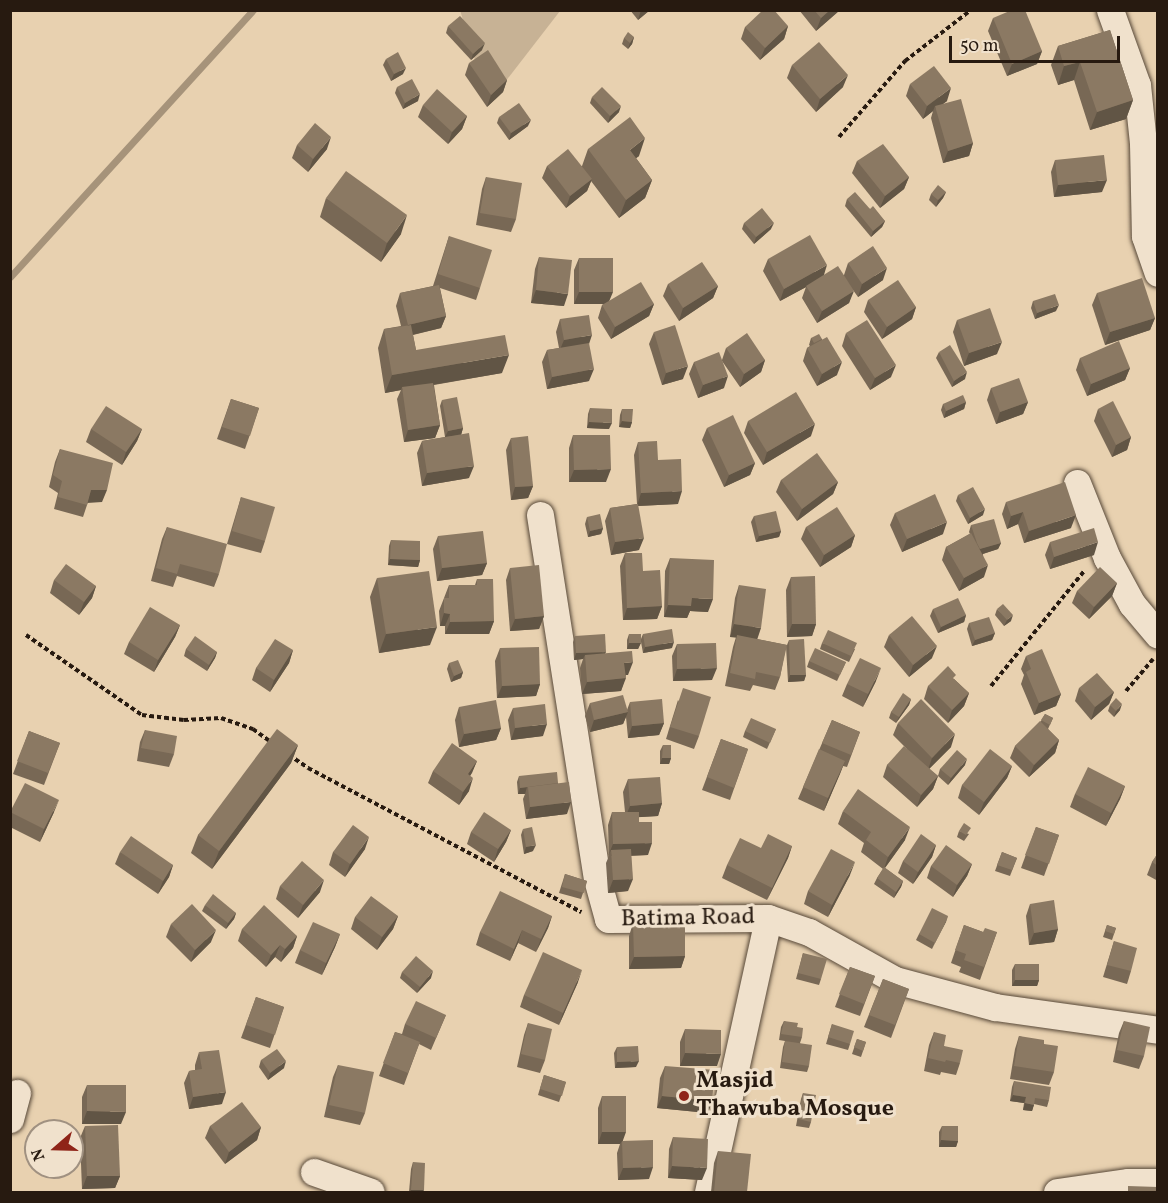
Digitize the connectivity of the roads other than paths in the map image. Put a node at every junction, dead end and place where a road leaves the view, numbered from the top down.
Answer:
1 (1110, 10) edge
2 (1158, 273) edge
3 (1077, 483) dead end
4 (540, 515) dead end
5 (1158, 635) edge
6 (768, 918) junction
7 (1158, 1030) edge
8 (17, 1093) dead end
9 (10, 1119) edge
10 (314, 1172) dead end
11 (1158, 1182) edge
12 (371, 1192) edge
13 (708, 1192) edge
14 (1057, 1192) edge

1 - 2 street
3 - 5 street
4 - 6 street, Batima Road
6 - 7 street, Batima Road
6 - 13 street
8 - 9 street
10 - 12 street
11 - 14 street

